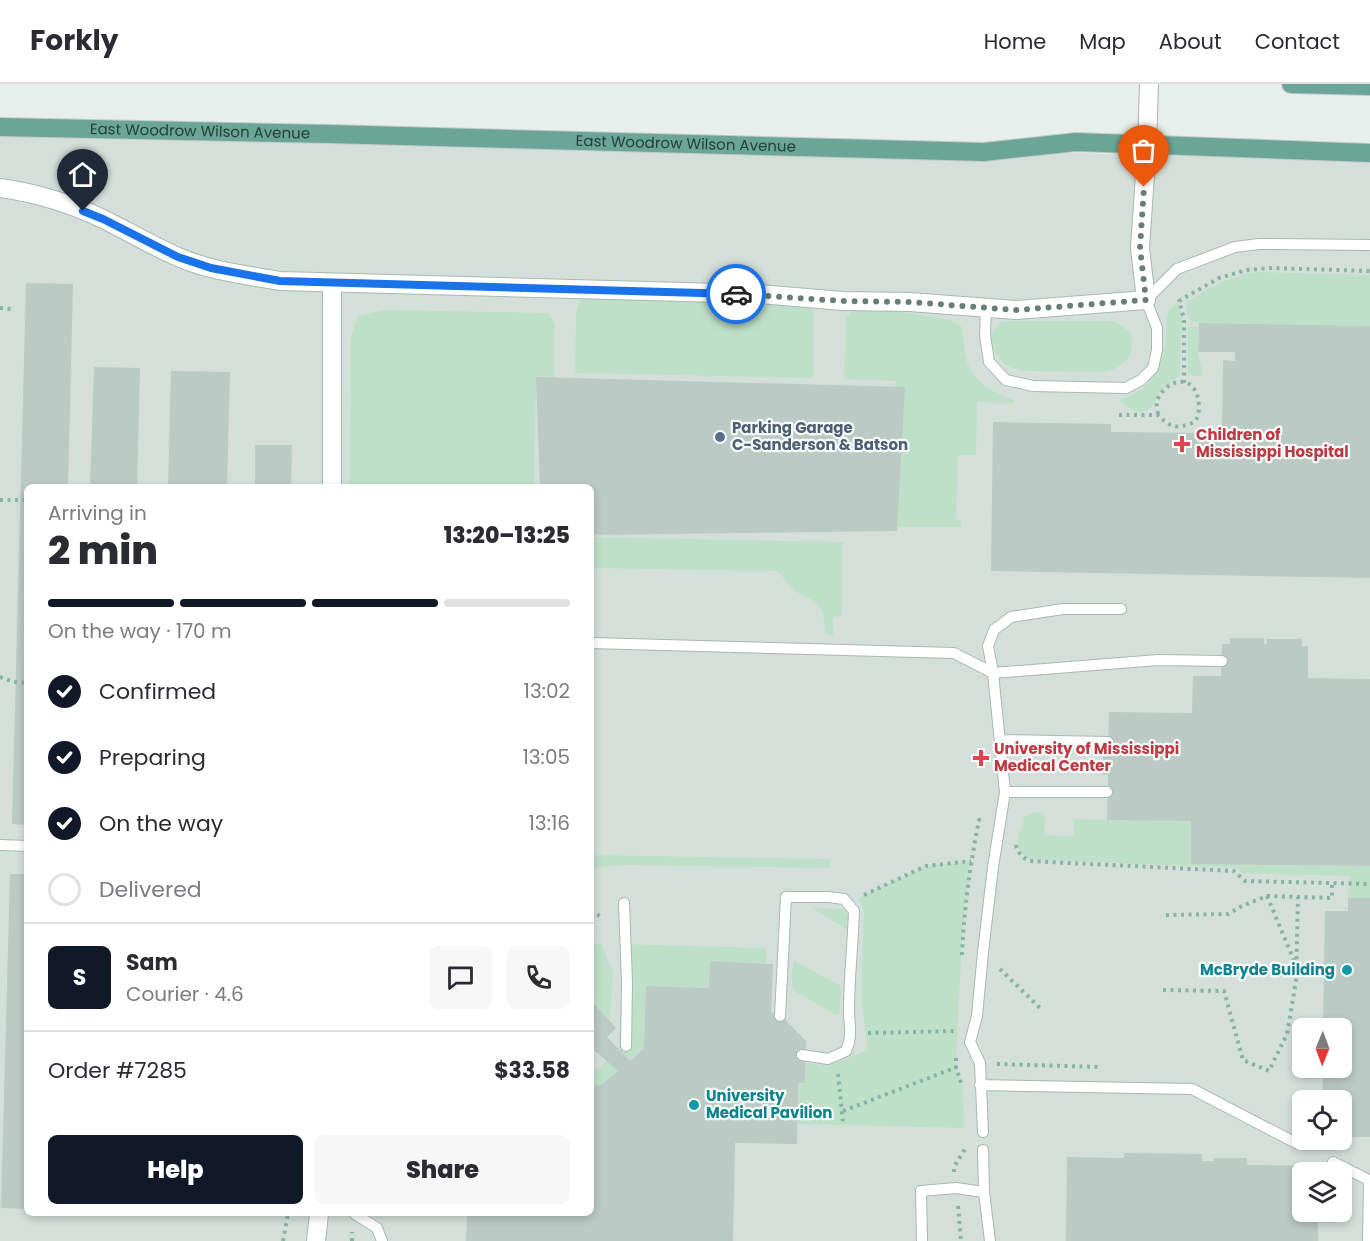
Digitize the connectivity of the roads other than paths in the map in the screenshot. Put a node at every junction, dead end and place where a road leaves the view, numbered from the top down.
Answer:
1 (1149, 84) edge
2 (1291, 84) edge
3 (1370, 86) edge
4 (0, 127) edge
5 (1148, 145) junction
6 (1370, 153) edge
7 (0, 188) edge
8 (1370, 245) edge
9 (332, 283) junction
10 (1146, 300) junction
11 (986, 308) junction
12 (332, 484) edge
13 (1121, 609) dead end
14 (594, 643) edge
15 (1222, 661) dead end
16 (993, 673) junction
17 (1000, 740) junction
18 (1108, 742) dead end
19 (1005, 792) junction
20 (1107, 792) dead end
21 (0, 845) edge
22 (24, 846) edge
23 (624, 903) dead end
24 (780, 1016) dead end
25 (626, 1046) dead end
26 (802, 1055) dead end
27 (980, 1085) junction
28 (983, 1132) dead end
29 (1292, 1141) edge
30 (983, 1150) dead end
31 (1352, 1171) edge
32 (984, 1192) junction
33 (319, 1216) edge
34 (358, 1216) edge
35 (316, 1241) edge
36 (382, 1241) edge
37 (922, 1241) edge
38 (990, 1241) edge
39 (1368, 1241) edge

1 - 5 street
2 - 3 main road
4 - 5 main road, East Woodrow Wilson Avenue
5 - 6 main road, East Woodrow Wilson Avenue
5 - 10 street
7 - 9 street
8 - 10 lane
9 - 11 street
9 - 12 street
10 - 11 street
10 - 11 lane
13 - 16 lane
14 - 16 lane
15 - 16 lane
16 - 17 lane
17 - 18 lane
17 - 19 lane
19 - 20 lane
19 - 27 lane
21 - 22 lane
23 - 25 lane
24 - 26 lane
27 - 28 lane
27 - 29 lane
30 - 32 lane
31 - 39 lane
32 - 37 lane
32 - 38 lane
33 - 35 street
34 - 36 lane

